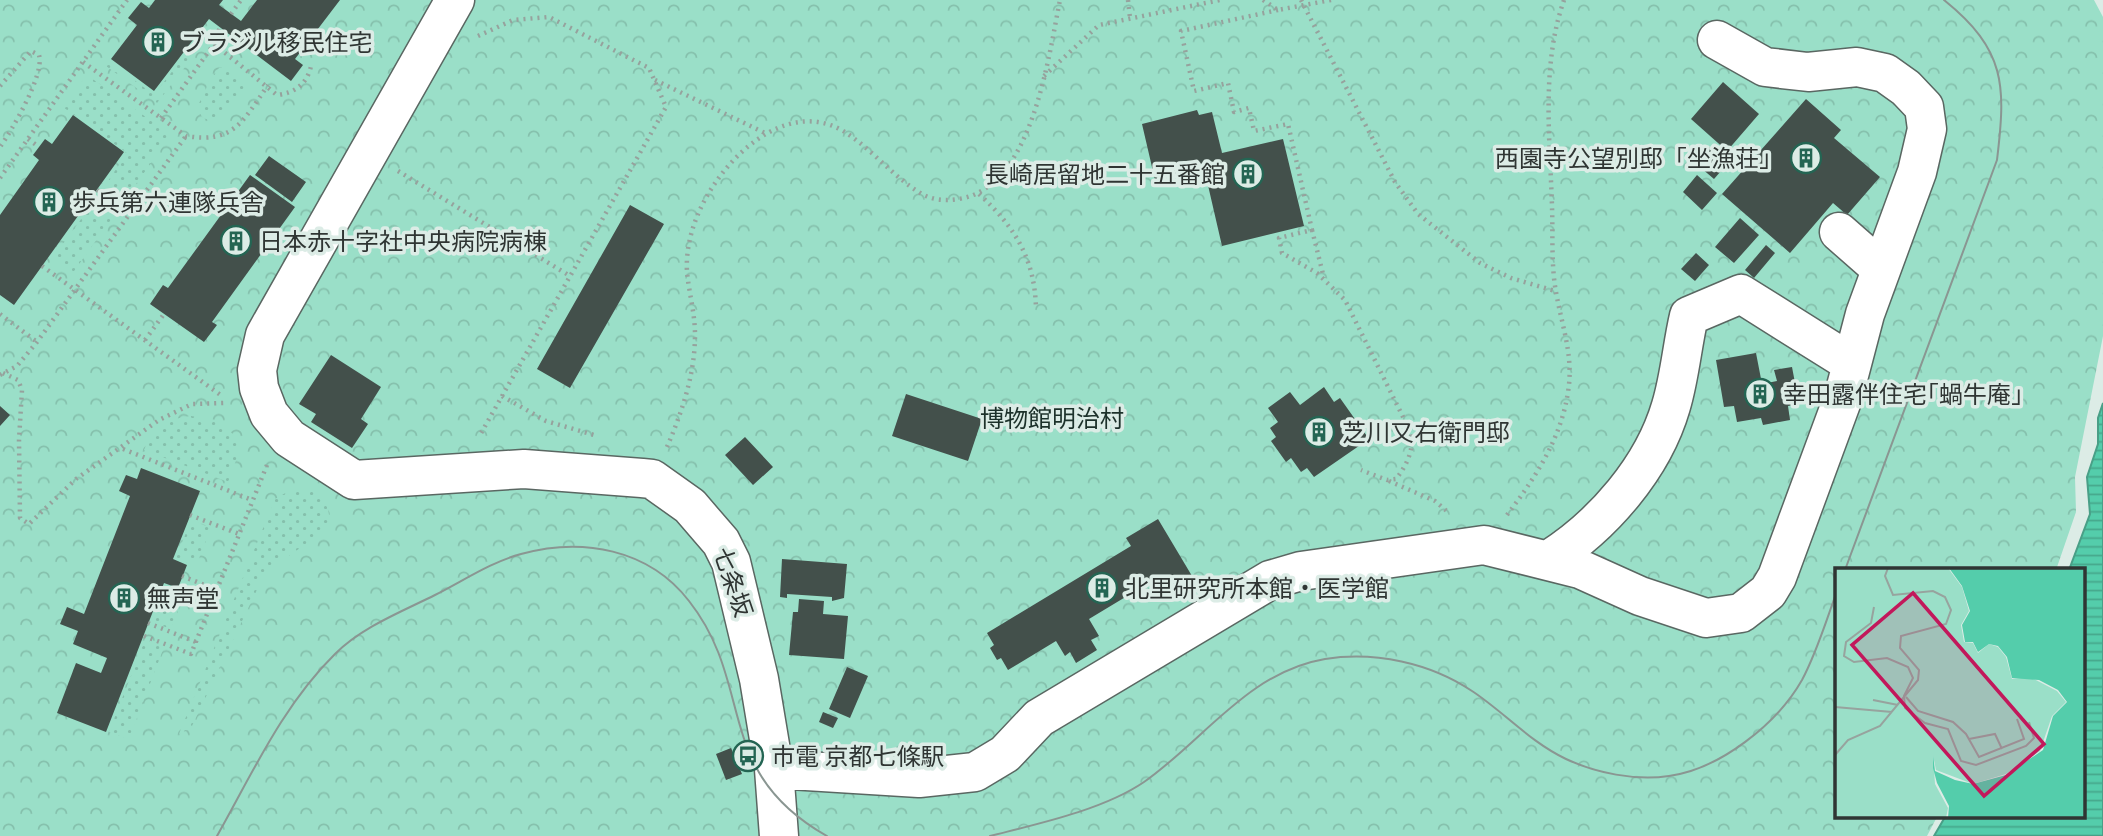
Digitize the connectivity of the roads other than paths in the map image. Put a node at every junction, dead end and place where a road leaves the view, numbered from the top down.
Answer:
1 (455, 0) edge
2 (1717, 40) dead end
3 (1839, 232) dead end
4 (1880, 268) junction
5 (1851, 363) junction
6 (1550, 559) junction
7 (776, 801) edge

1 - 7 lane, 七条坂
2 - 4 lane
3 - 4 lane
4 - 5 lane
5 - 6 lane
5 - 6 lane
6 - 7 lane

